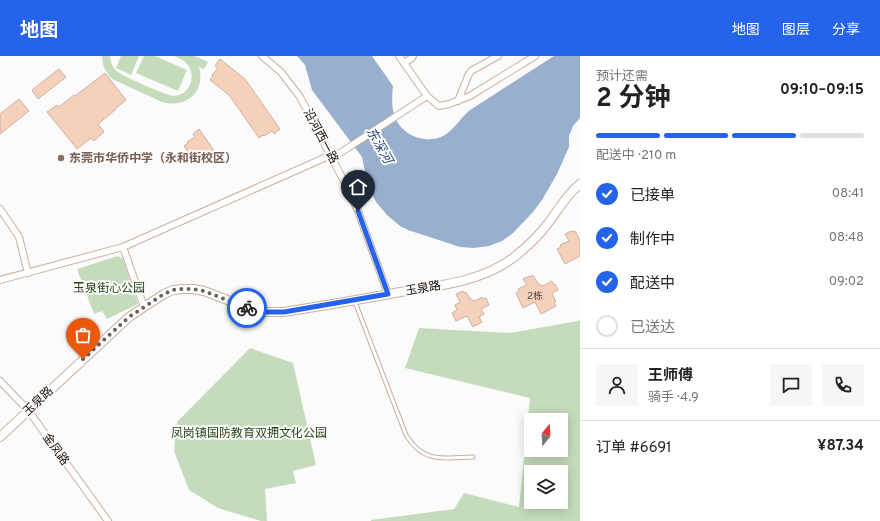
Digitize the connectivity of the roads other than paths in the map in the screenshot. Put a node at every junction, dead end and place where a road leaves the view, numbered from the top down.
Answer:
1 (262, 56) edge
2 (399, 56) edge
3 (413, 56) edge
4 (498, 56) edge
5 (535, 56) edge
6 (404, 64) junction
7 (427, 96) junction
8 (458, 101) junction
9 (330, 155) junction
10 (580, 184) edge
11 (0, 209) edge
12 (123, 247) junction
13 (28, 273) junction
14 (0, 280) edge
15 (388, 294) junction
16 (354, 300) junction
17 (144, 307) junction
18 (0, 381) edge
19 (28, 410) junction
20 (0, 437) edge
21 (473, 457) dead end
22 (108, 521) edge

1 - 9 street, 沿河西一路
2 - 6 street
3 - 6 street
4 - 8 street
5 - 8 street
6 - 7 street
7 - 8 street
7 - 9 street
9 - 12 street
9 - 15 street, 沿河西一路
10 - 15 street, 玉泉路
11 - 13 street
12 - 13 street
12 - 17 street
13 - 14 street
15 - 16 street, 玉泉路
16 - 17 street, 玉泉路
16 - 21 lane
17 - 19 street, 玉泉路
18 - 19 street, 金凤路
19 - 20 street, 玉泉路
19 - 22 street, 金凤路

